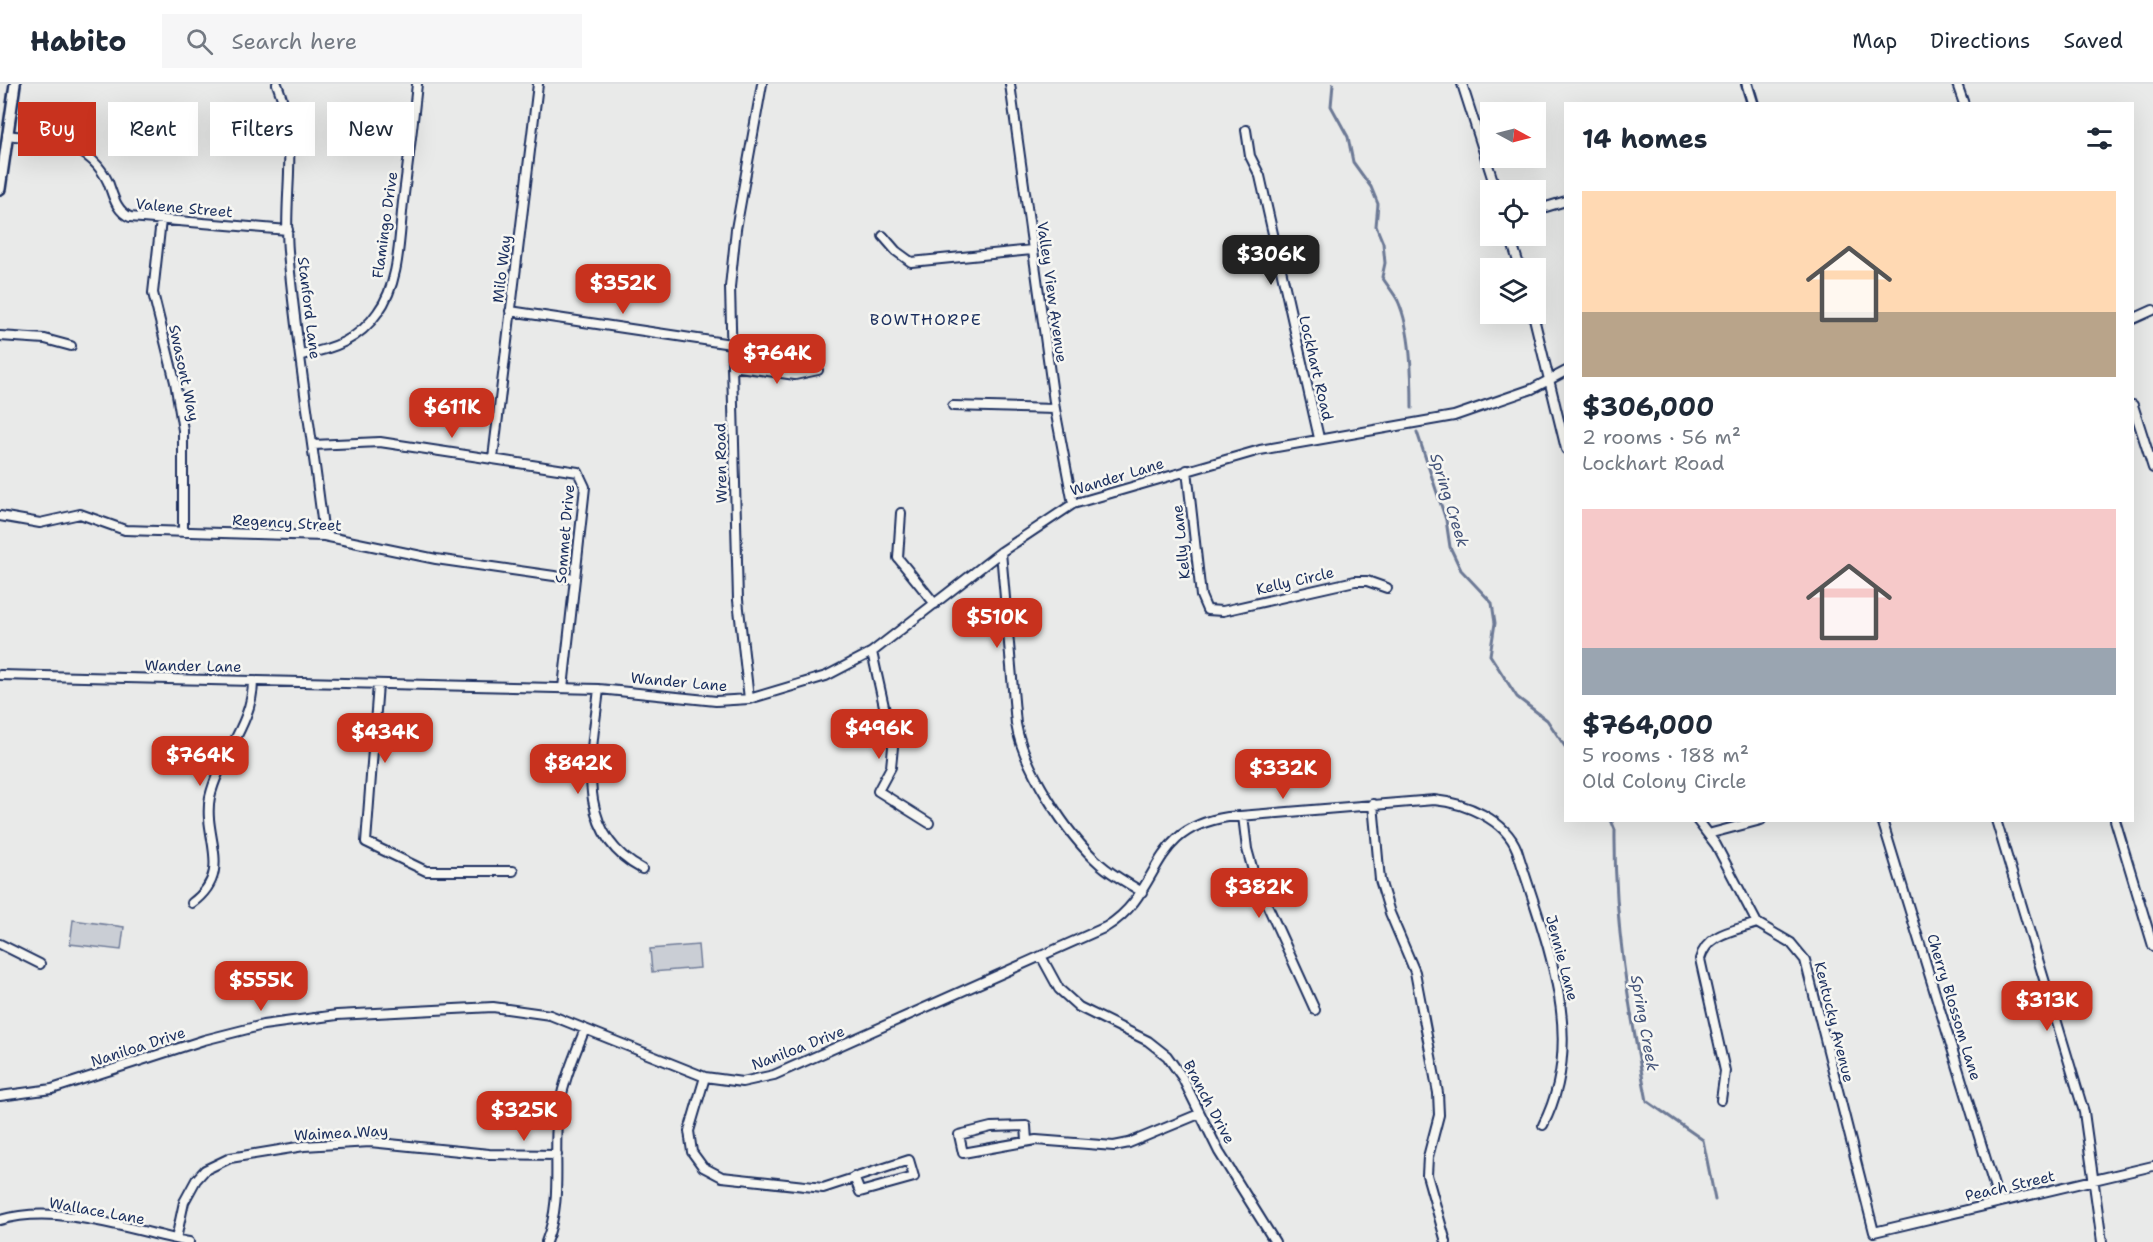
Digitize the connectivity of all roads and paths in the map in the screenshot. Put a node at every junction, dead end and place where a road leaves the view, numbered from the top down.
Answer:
1 (15, 84) edge
2 (277, 84) edge
3 (417, 84) edge
4 (538, 84) edge
5 (762, 84) edge
6 (1010, 84) edge
7 (1462, 84) edge
8 (1747, 84) edge
9 (1957, 84) edge
10 (1752, 102) edge
11 (1963, 102) edge
12 (1246, 130) dead end
13 (8, 135) junction
14 (1493, 180) edge
15 (0, 189) edge
16 (1564, 202) edge
17 (1546, 207) edge
18 (161, 220) junction
19 (288, 230) junction
20 (883, 236) dead end
21 (1032, 250) junction
22 (2153, 310) edge
23 (510, 311) junction
24 (2134, 319) edge
25 (1535, 324) edge
26 (0, 336) edge
27 (731, 344) junction
28 (71, 346) dead end
29 (301, 355) junction
30 (732, 366) junction
31 (818, 369) dead end
32 (1564, 372) edge
33 (1549, 381) junction
34 (953, 406) dead end
35 (2134, 408) edge
36 (1055, 410) junction
37 (1318, 438) junction
38 (1564, 441) edge
39 (313, 445) junction
40 (493, 458) junction
41 (2153, 468) edge
42 (1187, 470) junction
43 (1073, 504) junction
44 (901, 513) dead end
45 (0, 516) edge
46 (183, 532) junction
47 (324, 536) junction
48 (1001, 552) junction
49 (574, 579) junction
50 (1388, 588) dead end
51 (935, 604) junction
52 (1207, 610) joint
53 (872, 652) junction
54 (0, 675) edge
55 (253, 681) junction
56 (378, 684) junction
57 (563, 687) junction
58 (598, 689) junction
59 (749, 699) junction
60 (1373, 804) junction
61 (1243, 816) junction
62 (1698, 822) edge
63 (1753, 822) edge
64 (1883, 822) edge
65 (1997, 822) edge
66 (2116, 822) edge
67 (929, 823) dead end
68 (1708, 834) junction
69 (1509, 836) joint
70 (642, 868) dead end
71 (513, 871) dead end
72 (1142, 892) junction
73 (192, 903) dead end
74 (1757, 923) junction
75 (0, 944) edge
76 (2153, 946) edge
77 (1041, 956) junction
78 (40, 964) dead end
79 (1315, 1010) dead end
80 (585, 1029) junction
81 (705, 1077) junction
82 (0, 1096) edge
83 (1721, 1100) dead end
84 (1199, 1114) junction
85 (1543, 1125) dead end
86 (1027, 1141) junction
87 (557, 1155) junction
88 (2153, 1166) edge
89 (854, 1177) junction
90 (2094, 1180) junction
91 (1999, 1202) junction
92 (0, 1220) edge
93 (1874, 1232) joint
94 (176, 1239) junction
95 (189, 1242) edge
96 (546, 1242) edge
97 (1275, 1242) edge
98 (1446, 1242) edge
99 (2102, 1242) edge

1 - 13 street
2 - 19 street, Stanford Lane
3 - 29 street, Flamingo Drive
4 - 23 street, Milo Way
5 - 27 street, Wren Road
6 - 21 street, Valley View Avenue
7 - 14 street
8 - 10 street
9 - 11 street
12 - 37 street, Lockhart Road
13 - 15 street
13 - 18 street, Valene Street
16 - 17 street
18 - 19 street, Valene Street
18 - 46 street, Swasont Way
19 - 29 street, Stanford Lane
20 - 21 street
21 - 36 street, Valley View Avenue
22 - 24 street
23 - 27 street
23 - 40 street, Milo Way
25 - 33 street
26 - 28 street
27 - 30 street, Wren Road
29 - 39 street, Stanford Lane
30 - 31 street
30 - 59 street, Wren Road
32 - 33 street, Wander Lane
33 - 37 street, Wander Lane
33 - 38 street
34 - 36 street
35 - 41 street
36 - 43 street, Valley View Avenue
37 - 42 street, Wander Lane
39 - 40 street, Sommet Drive
39 - 47 street, Stanford Lane
40 - 49 street, Sommet Drive
42 - 43 street, Wander Lane
42 - 52 street, Kelly Lane
43 - 48 street, Wander Lane
44 - 51 street
45 - 46 street, Regency Street
46 - 47 street, Regency Street
47 - 49 street, Regency Street
48 - 51 street, Wander Lane
48 - 72 street
49 - 57 street, Sommet Drive
50 - 52 street, Kelly Circle
51 - 53 street, Wander Lane
53 - 59 street, Wander Lane
53 - 67 street
54 - 55 street, Wander Lane
55 - 56 street, Wander Lane
55 - 73 street
56 - 57 street, Wander Lane
56 - 71 street
57 - 58 street, Wander Lane
58 - 59 street, Wander Lane
58 - 70 street
60 - 61 street, Naniloa Drive
60 - 69 street, Naniloa Drive
60 - 98 street
61 - 72 street, Naniloa Drive
61 - 79 street
62 - 68 street
63 - 68 street
64 - 91 street, Cherry Blossom Lane
65 - 90 street
66 - 76 street
68 - 74 street
69 - 85 street, Jennie Lane
72 - 77 street, Naniloa Drive
74 - 83 street
74 - 93 street, Kentucky Avenue
75 - 78 street
77 - 81 street, Naniloa Drive
77 - 84 street, Branch Drive
80 - 81 street, Naniloa Drive
80 - 82 street, Naniloa Drive
80 - 87 street
81 - 89 street
84 - 86 street
84 - 97 street, Branch Drive
86 - 86 street
87 - 94 street, Waimea Way
87 - 96 street
88 - 90 street, Peach Street
89 - 89 street
90 - 91 street, Peach Street
90 - 99 street
91 - 93 street, Peach Street
92 - 94 street, Wallace Lane
94 - 95 street, Wallace Lane

